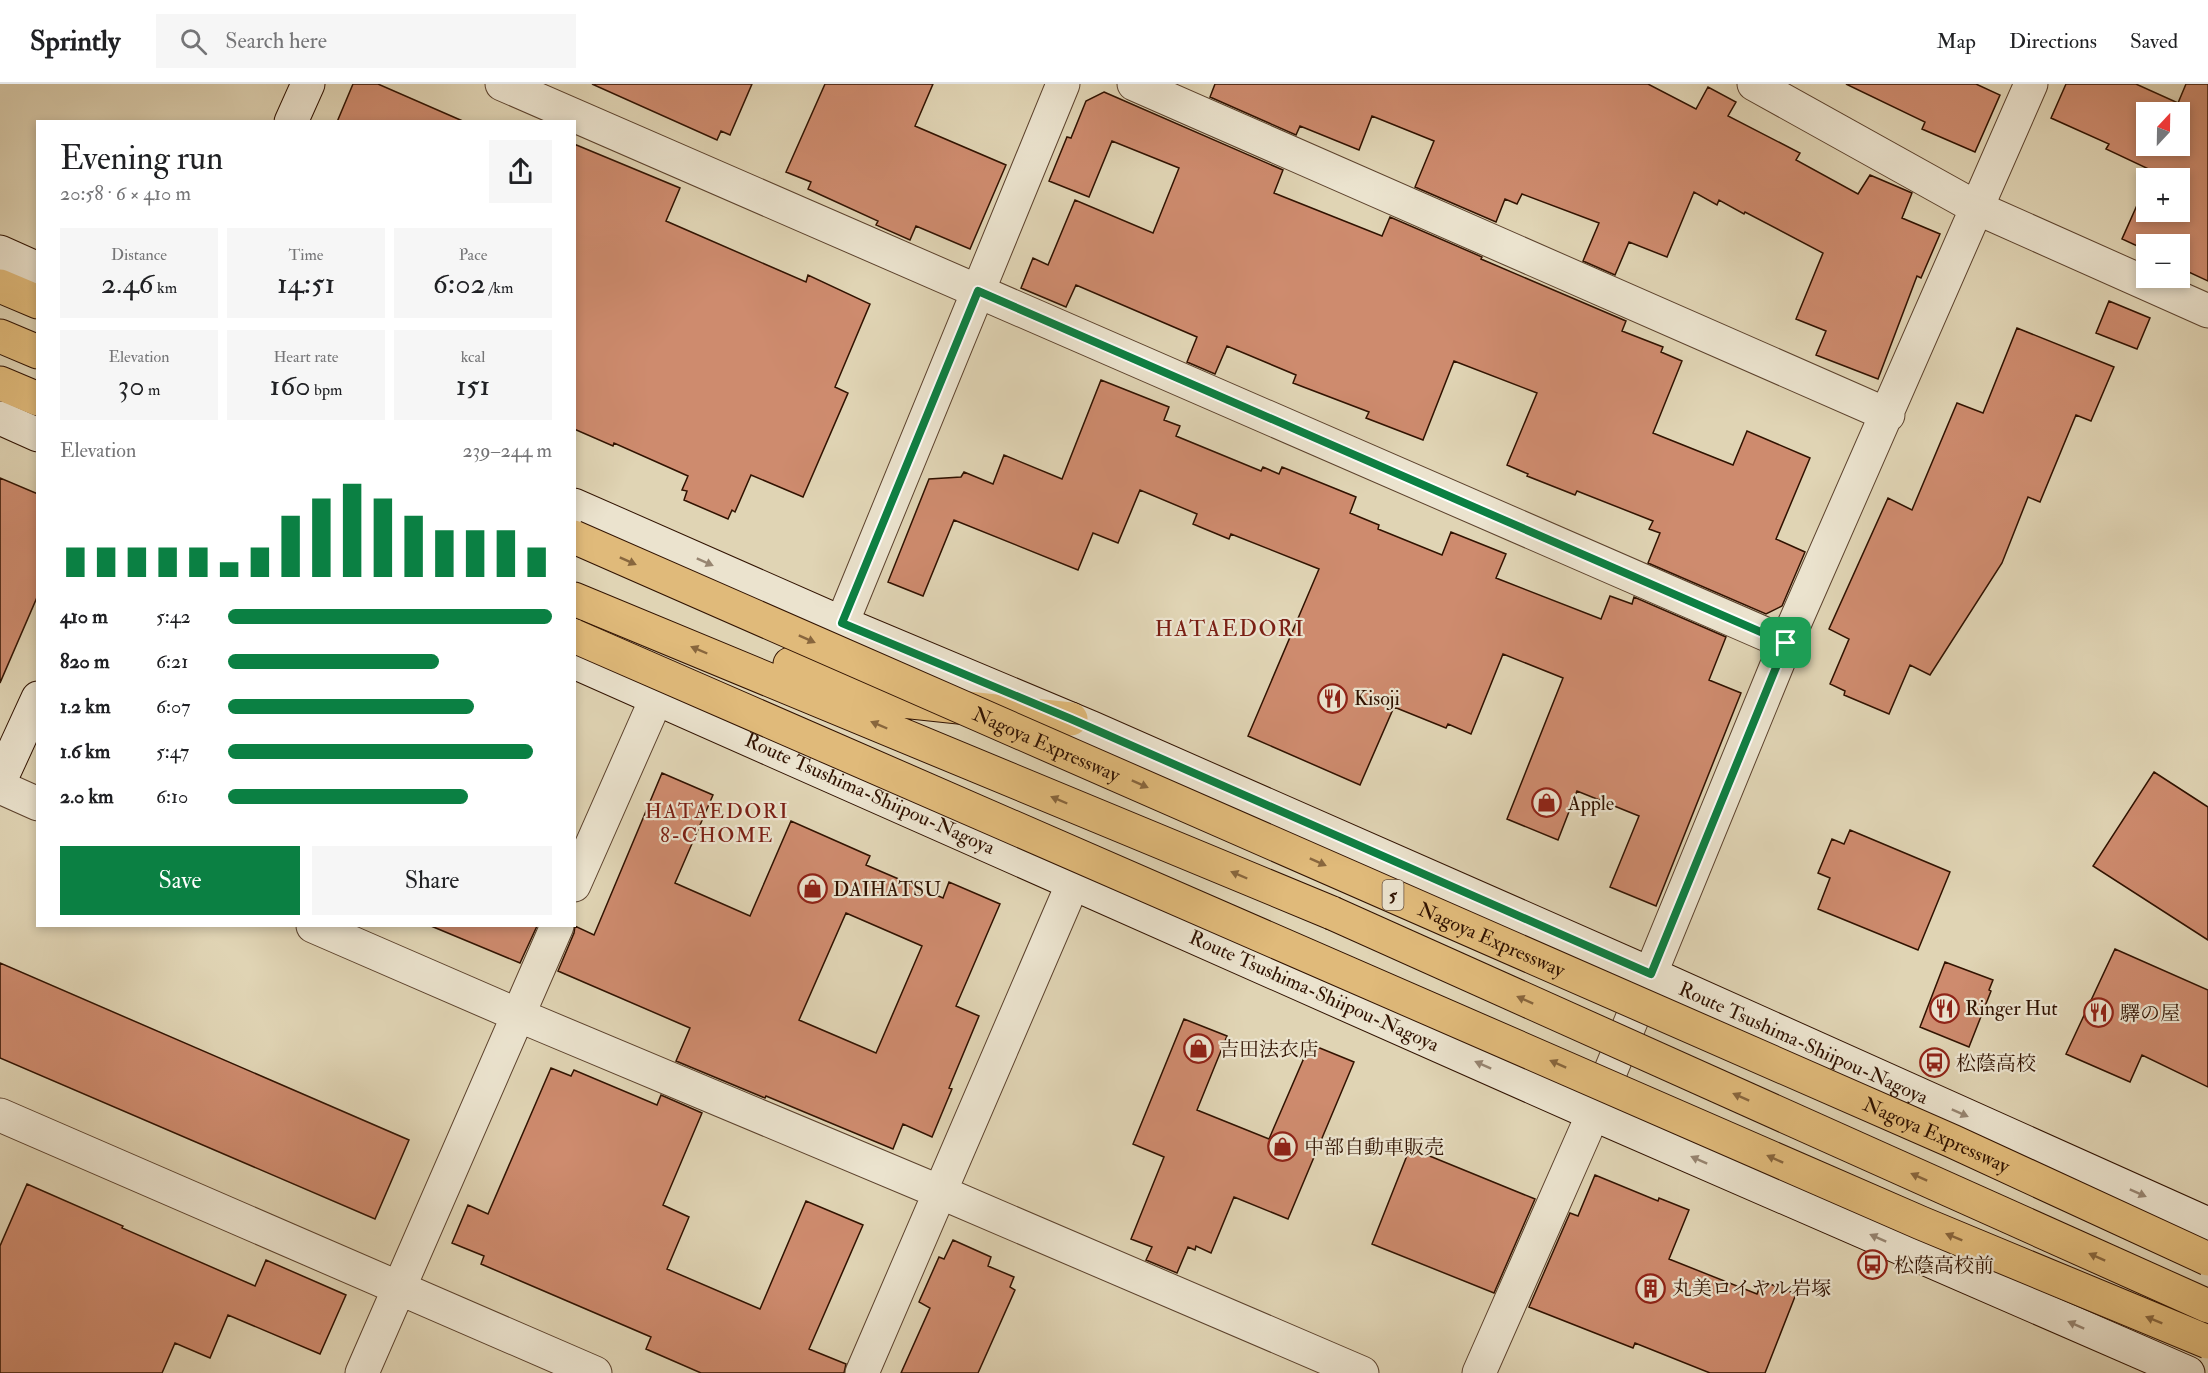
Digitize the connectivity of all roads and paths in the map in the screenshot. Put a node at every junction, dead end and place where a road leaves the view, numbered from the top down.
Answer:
1 (308, 84) edge
2 (502, 84) edge
3 (1063, 84) edge
4 (1134, 84) edge
5 (1754, 84) edge
6 (2031, 84) edge
7 (292, 120) edge
8 (1977, 208) junction
9 (0, 252) edge
10 (36, 268) edge
11 (0, 286) edge
12 (978, 291) junction
13 (36, 301) edge
14 (2208, 311) edge
15 (0, 336) edge
16 (36, 351) edge
17 (0, 382) edge
18 (36, 398) edge
19 (1888, 415) junction
20 (0, 418) edge
21 (36, 434) edge
22 (576, 506) edge
23 (576, 538) edge
24 (576, 577) edge
25 (576, 600) edge
26 (842, 623) junction
27 (576, 637) edge
28 (1786, 643) junction
29 (576, 663) edge
30 (657, 697) junction
31 (36, 702) edge
32 (1071, 719) junction
33 (0, 781) edge
34 (0, 788) edge
35 (36, 803) edge
36 (576, 880) edge
37 (1073, 883) junction
38 (315, 927) edge
39 (557, 927) edge
40 (1651, 974) junction
41 (518, 1016) junction
42 (1593, 1114) junction
43 (0, 1115) edge
44 (940, 1192) junction
45 (2208, 1224) edge
46 (2208, 1258) edge
47 (400, 1287) junction
48 (2208, 1306) edge
49 (2208, 1342) edge
50 (362, 1373) edge
51 (595, 1373) edge
52 (862, 1373) edge
53 (1362, 1373) edge
54 (1479, 1373) edge
55 (2188, 1373) edge

1 - 7 street
2 - 12 street
3 - 12 street
4 - 19 street
5 - 8 street
6 - 8 street
8 - 14 street
8 - 19 street
9 - 10 street
11 - 13 highway
12 - 26 street
12 - 28 street
15 - 16 highway
17 - 18 highway
19 - 28 street
20 - 21 street
22 -> 26 street, Route Tsushima-Shiipou-Nagoya
23 -> 46 highway, Nagoya Expressway / 5, bridge
24 - 32 highway
48 -> 25 highway, bridge
26 - 32 street, Route Tsushima-Shiipou-Nagoya
49 -> 27 highway, bridge
28 - 40 street
29 - 30 street, Route Tsushima-Shiipou-Nagoya
30 - 36 street
30 - 37 street, Route Tsushima-Shiipou-Nagoya
31 - 33 street
32 - 40 street, Route Tsushima-Shiipou-Nagoya
34 - 35 street
42 -> 37 street, Route Tsushima-Shiipou-Nagoya
37 - 44 street
38 - 41 street
39 - 41 street
40 - 42 street
40 -> 45 street, Route Tsushima-Shiipou-Nagoya
41 - 44 street
41 - 47 street
42 - 54 street
55 -> 42 street, Route Tsushima-Shiipou-Nagoya
43 - 47 street
44 - 52 street
44 - 53 street
47 - 50 street
47 - 51 street

